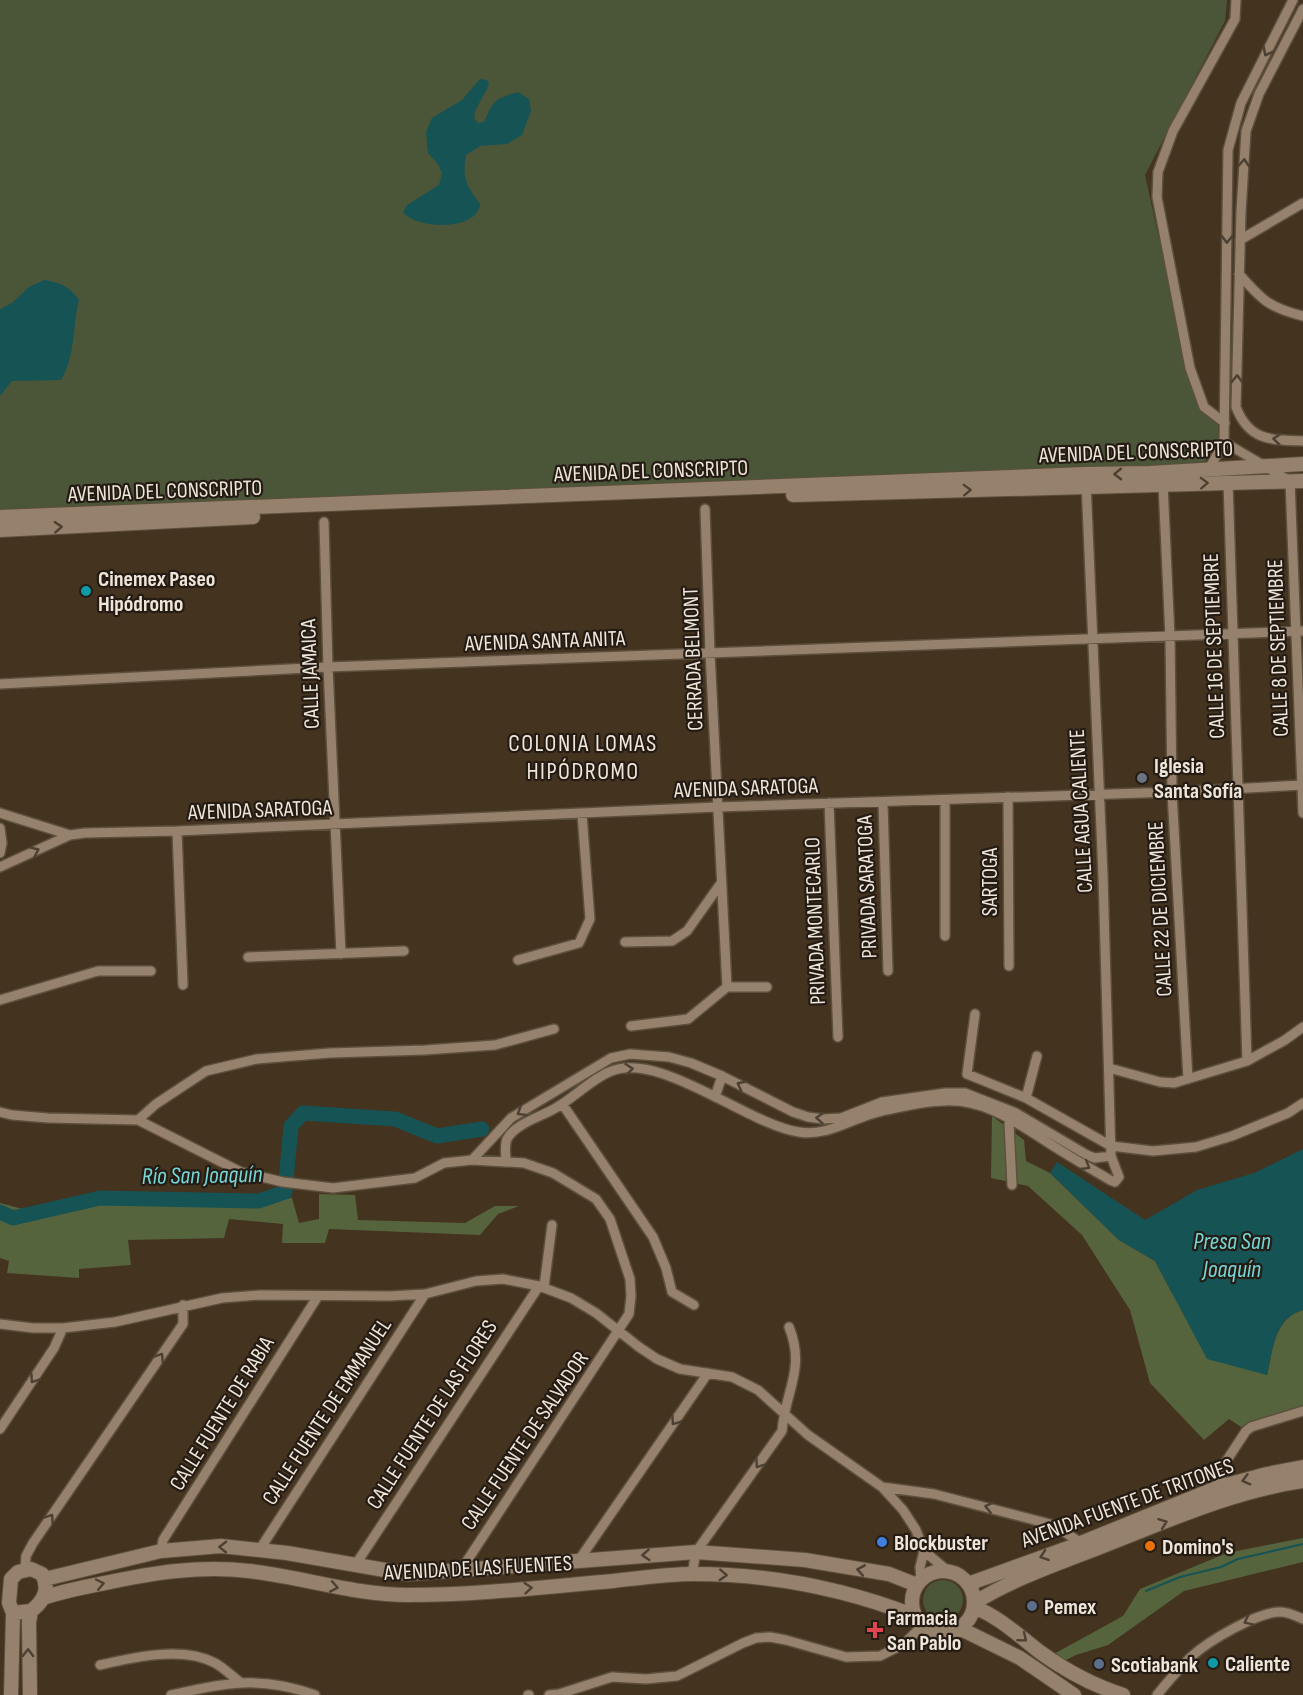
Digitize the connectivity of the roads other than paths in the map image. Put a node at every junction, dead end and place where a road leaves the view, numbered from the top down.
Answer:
1 (1236, 0) edge
2 (1293, 0) edge
3 (1303, 9) edge
4 (1303, 203) edge
5 (1240, 240) junction
6 (1239, 274) junction
7 (1303, 316) edge
8 (1225, 423) junction
9 (1303, 441) edge
10 (1224, 442) junction
11 (1303, 464) edge
12 (1264, 466) junction
13 (1209, 470) junction
14 (1085, 480) junction
15 (1296, 481) edge
16 (1228, 482) junction
17 (1163, 484) junction
18 (705, 508) dead end
19 (0, 517) edge
20 (324, 522) dead end
21 (0, 530) edge
22 (1300, 632) edge
23 (1232, 635) junction
24 (1170, 637) junction
25 (1091, 639) junction
26 (710, 653) junction
27 (328, 667) junction
28 (0, 684) edge
29 (1303, 785) edge
30 (1238, 788) junction
31 (1172, 792) junction
32 (1099, 794) junction
33 (1008, 797) junction
34 (945, 800) junction
35 (829, 803) junction
36 (883, 803) junction
37 (717, 807) junction
38 (0, 813) edge
39 (1303, 813) edge
40 (582, 814) junction
41 (335, 825) junction
42 (0, 828) edge
43 (177, 831) junction
44 (70, 835) junction
45 (0, 853) edge
46 (0, 867) edge
47 (722, 883) junction
48 (945, 936) dead end
49 (626, 942) dead end
50 (404, 951) dead end
51 (341, 954) junction
52 (249, 957) dead end
53 (518, 960) dead end
54 (1009, 966) dead end
55 (151, 971) dead end
56 (888, 971) dead end
57 (183, 985) dead end
58 (727, 987) junction
59 (767, 987) dead end
60 (0, 1000) edge
61 (975, 1014) dead end
62 (631, 1026) dead end
63 (1303, 1027) edge
64 (554, 1029) dead end
65 (838, 1037) dead end
66 (1037, 1056) dead end
67 (1247, 1061) junction
68 (1109, 1068) junction
69 (722, 1076) junction
70 (1188, 1078) junction
71 (570, 1081) junction
72 (578, 1094) junction
73 (715, 1097) junction
74 (1026, 1098) junction
75 (1303, 1103) edge
76 (563, 1105) junction
77 (0, 1112) edge
78 (1014, 1116) junction
79 (138, 1120) junction
80 (1111, 1151) junction
81 (472, 1160) junction
82 (506, 1162) junction
83 (1012, 1185) dead end
84 (552, 1225) dead end
85 (542, 1286) junction
86 (425, 1294) junction
87 (318, 1296) junction
88 (183, 1305) junction
89 (694, 1305) dead end
90 (0, 1324) edge
91 (789, 1327) dead end
92 (63, 1328) junction
93 (619, 1332) junction
94 (708, 1373) junction
95 (1303, 1411) edge
96 (783, 1413) junction
97 (0, 1429) edge
98 (1303, 1467) edge
99 (1303, 1481) edge
100 (882, 1487) junction
101 (1219, 1487) junction
102 (1081, 1543) junction
103 (260, 1549) junction
104 (161, 1551) junction
105 (924, 1551) junction
106 (696, 1552) junction
107 (287, 1553) junction
108 (307, 1556) junction
109 (579, 1560) junction
110 (356, 1564) junction
111 (25, 1570) junction
112 (461, 1570) junction
113 (949, 1572) junction
114 (692, 1574) junction
115 (286, 1577) junction
116 (45, 1579) junction
117 (5, 1580) edge
118 (303, 1581) junction
119 (919, 1582) junction
120 (968, 1584) junction
121 (43, 1598) junction
122 (974, 1605) junction
123 (31, 1611) junction
124 (8, 1613) edge
125 (1303, 1619) edge
126 (919, 1621) junction
127 (959, 1629) junction
128 (100, 1665) dead end
129 (241, 1683) junction
130 (11, 1695) edge
131 (30, 1695) edge
132 (171, 1695) edge
133 (315, 1695) edge
134 (549, 1695) edge
135 (1074, 1695) edge
136 (1123, 1695) edge
137 (1157, 1695) edge

1 - 8 street
2 -> 8 street
5 -> 3 street
4 - 5 street
5 - 6 street
6 - 7 street
9 -> 6 street
8 - 10 street
10 - 12 street
10 - 13 street
11 - 12 main road, AVENIDA DEL CONSCRIPTO
12 - 13 main road, AVENIDA DEL CONSCRIPTO
12 - 15 street
13 -> 14 main road, AVENIDA DEL CONSCRIPTO
14 - 17 main road, AVENIDA DEL CONSCRIPTO
14 - 19 main road, AVENIDA DEL CONSCRIPTO
21 -> 14 main road, AVENIDA DEL CONSCRIPTO
14 - 25 street, CALLE AGUA CALIENTE
15 - 16 main road, AVENIDA DEL CONSCRIPTO
15 - 22 street, CALLE 8 DE SEPTIEMBRE
17 -> 16 main road, AVENIDA DEL CONSCRIPTO
16 - 23 street, CALLE 16 DE SEPTIEMBRE
17 - 24 street, CALLE 22 DE DICIEMBRE
18 - 26 street, CERRADA BELMONT
20 - 27 street, CALLE JAMAICA
22 - 23 street, AVENIDA SANTA ANITA
22 - 29 street, CALLE 8 DE SEPTIEMBRE
23 - 24 street, AVENIDA SANTA ANITA
23 - 30 street, CALLE 16 DE SEPTIEMBRE
24 - 25 street, AVENIDA SANTA ANITA
24 - 31 street, CALLE 22 DE DICIEMBRE
25 - 26 street, AVENIDA SANTA ANITA
25 - 32 street, CALLE AGUA CALIENTE
26 - 27 street, AVENIDA SANTA ANITA
26 - 37 street, CERRADA BELMONT
27 - 28 street, AVENIDA SANTA ANITA
27 - 41 street, CALLE JAMAICA
29 - 30 street, AVENIDA SARATOGA
29 - 39 street, CALLE 8 DE SEPTIEMBRE
30 - 31 street, AVENIDA SARATOGA
30 - 67 street, CALLE 16 DE SEPTIEMBRE
31 - 32 street, AVENIDA SARATOGA
31 - 70 street, CALLE 22 DE DICIEMBRE
32 - 33 street, AVENIDA SARATOGA
32 - 68 street, CALLE AGUA CALIENTE
33 - 34 street, AVENIDA SARATOGA
33 - 54 street, SARTOGA
34 - 36 street, AVENIDA SARATOGA
34 - 48 street
35 - 36 street, AVENIDA SARATOGA
35 - 37 street, AVENIDA SARATOGA
35 - 65 street, PRIVADA MONTECARLO
36 - 56 street, PRIVADA SARATOGA
37 - 40 street, AVENIDA SARATOGA
37 - 47 street, CERRADA BELMONT
38 - 44 street
40 - 41 street, AVENIDA SARATOGA
40 - 53 street
41 - 43 street, AVENIDA SARATOGA
41 - 51 street, CALLE JAMAICA
42 - 45 street
43 - 44 street, AVENIDA SARATOGA
43 - 57 street
46 -> 44 street
47 - 49 street
47 - 58 street, CERRADA BELMONT
50 - 51 street
51 - 52 street
55 - 60 street
58 - 59 street
58 - 62 street
61 - 74 street
63 - 67 street
64 - 79 street
66 - 74 street
67 - 70 street
68 - 70 street
68 - 80 street, CALLE AGUA CALIENTE
69 - 71 street
69 - 73 street
78 -> 69 street
71 - 72 street
71 -> 81 street
72 -> 73 street
72 - 76 street
73 - 78 street
74 - 80 street
75 - 80 street
76 - 82 street
76 - 89 street
77 - 79 street
78 - 80 street
78 -> 80 street, CALLE AGUA CALIENTE
78 - 83 street
79 - 81 street, CALLE FUENTE DE SALVADOR
81 - 82 street, CALLE FUENTE DE SALVADOR
82 - 93 street, CALLE FUENTE DE SALVADOR
84 - 85 street
85 - 86 street
85 - 93 street
85 - 110 street, CALLE FUENTE DE LAS FLORES
86 - 87 street
86 - 103 street, CALLE FUENTE DE EMMANUEL
87 - 88 street
87 - 104 street, CALLE FUENTE DE RABIA
88 - 92 street
111 -> 88 street
90 - 92 street
91 - 96 street
92 -> 97 street
93 - 94 street
93 - 112 street, CALLE FUENTE DE SALVADOR
94 - 96 street
94 -> 109 street
95 - 101 street
96 - 100 street
96 -> 106 street
98 -> 101 main road, AVENIDA FUENTE DE TRITONES
122 -> 99 main road, AVENIDA FUENTE DE TRITONES
102 -> 100 street
100 - 105 street
101 - 102 main road, AVENIDA FUENTE DE TRITONES
102 -> 120 main road, AVENIDA FUENTE DE TRITONES
103 -> 104 main road, AVENIDA DE LAS FUENTES
103 - 107 main road, AVENIDA DE LAS FUENTES
104 - 116 main road, AVENIDA DE LAS FUENTES
105 - 113 street
105 - 119 street
106 -> 109 main road, AVENIDA DE LAS FUENTES
106 - 114 street
119 -> 106 main road, AVENIDA DE LAS FUENTES
107 - 108 main road, AVENIDA DE LAS FUENTES
107 - 115 main road
108 - 110 main road, AVENIDA DE LAS FUENTES
108 - 118 main road
109 - 112 main road, AVENIDA DE LAS FUENTES
110 - 112 main road, AVENIDA DE LAS FUENTES
111 - 116 main road
111 - 117 main road
113 - 119 main road
113 - 120 main road
118 -> 114 main road, AVENIDA DE LAS FUENTES
114 -> 126 main road, AVENIDA DE LAS FUENTES
115 - 118 main road, AVENIDA DE LAS FUENTES
121 -> 115 main road, AVENIDA DE LAS FUENTES
116 - 121 main road
117 - 124 main road
119 - 126 main road
120 - 122 main road
121 - 123 main road
122 - 127 main road
122 -> 136 main road
123 - 124 main road
131 -> 123 main road
124 - 130 main road
125 -> 137 street
126 - 127 main road
126 - 134 street
127 - 135 main road
128 - 129 street
129 - 132 street
129 - 133 street

